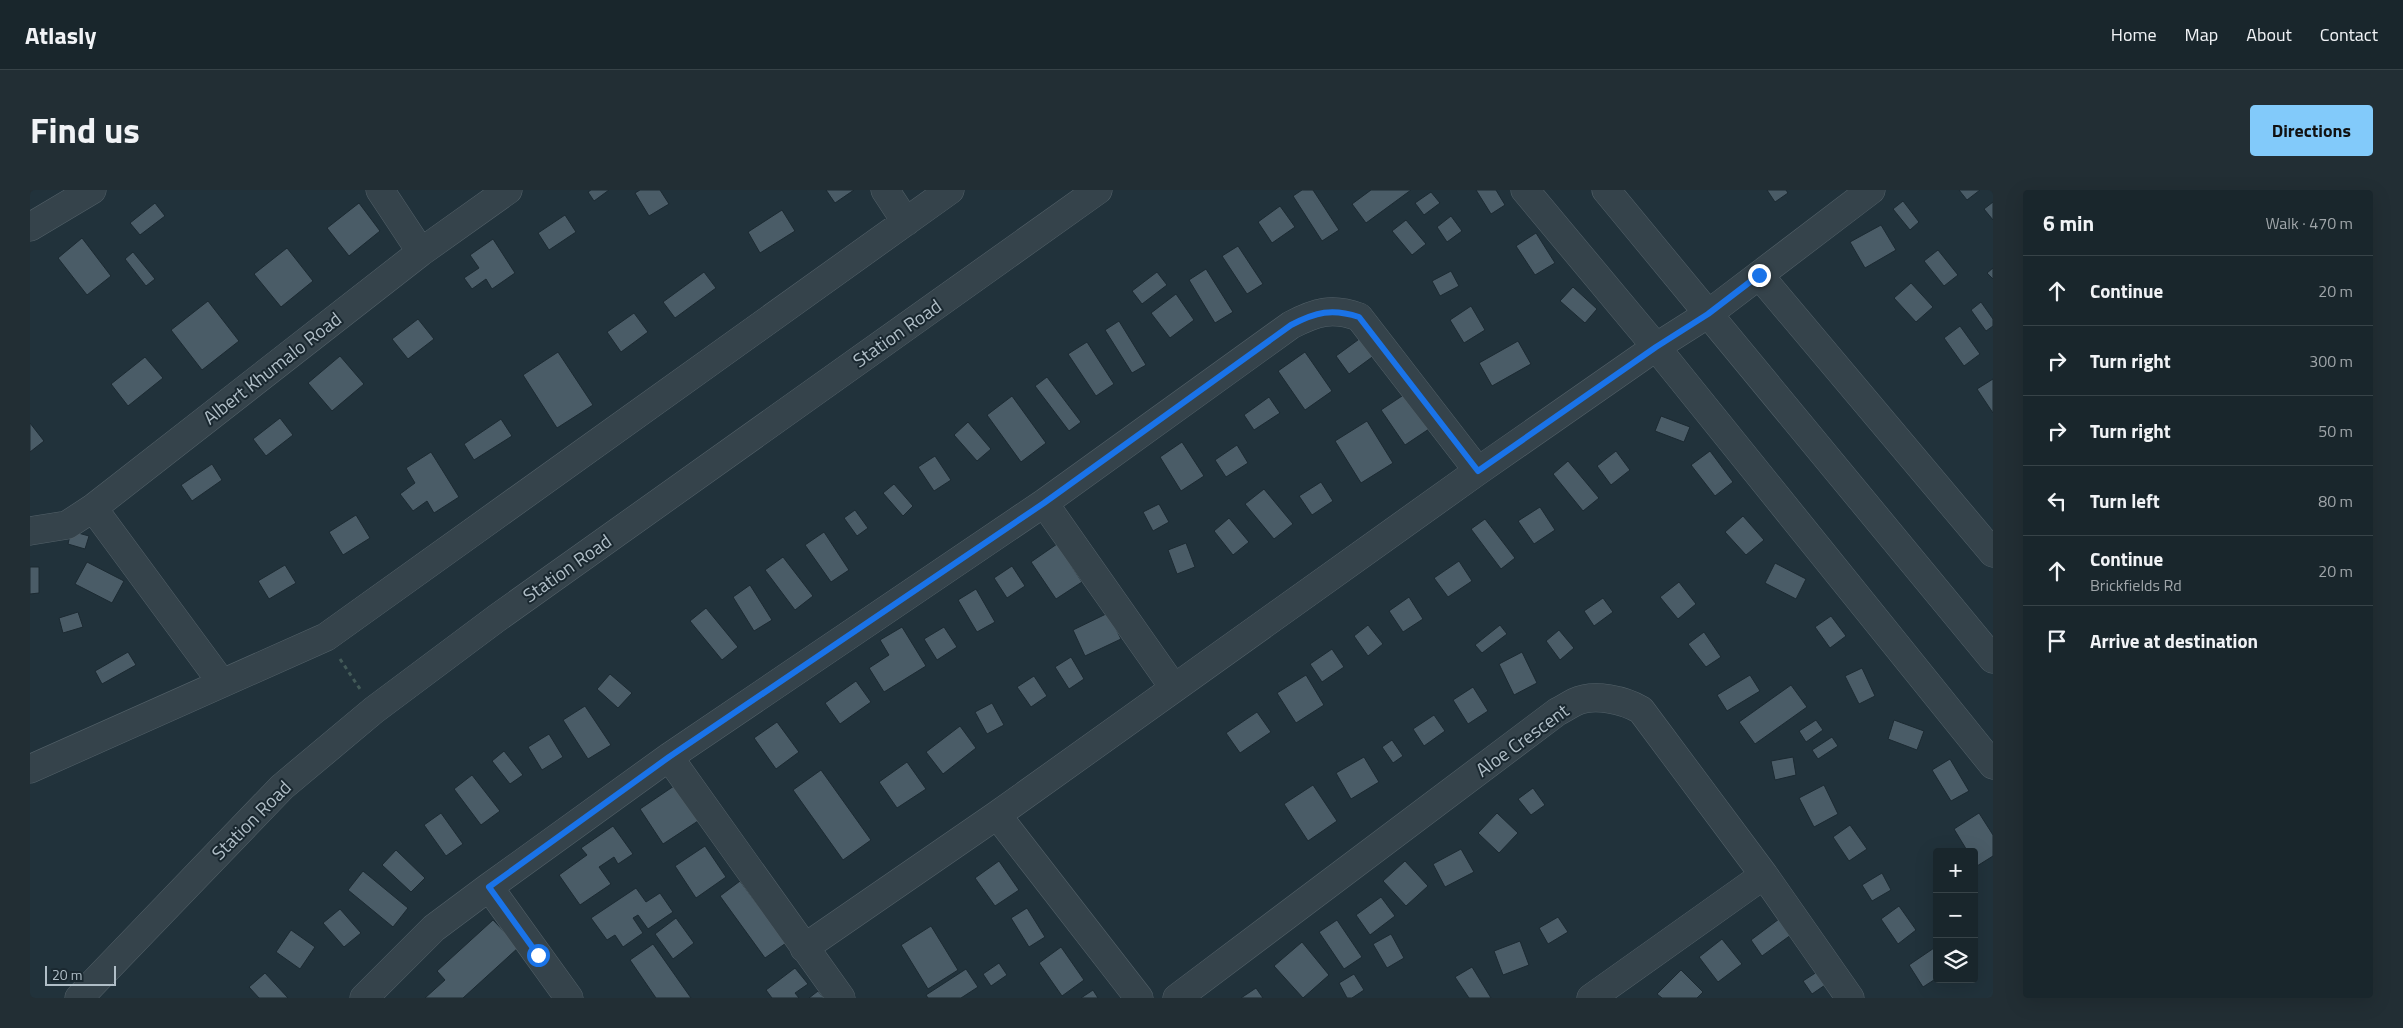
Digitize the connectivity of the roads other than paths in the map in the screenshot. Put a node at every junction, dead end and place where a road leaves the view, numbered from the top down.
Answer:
1 (92, 190) edge
2 (380, 190) edge
3 (508, 190) edge
4 (885, 190) edge
5 (950, 190) edge
6 (1098, 190) edge
7 (1525, 190) edge
8 (1606, 190) edge
9 (1871, 190) edge
10 (906, 222) junction
11 (30, 227) edge
12 (421, 252) junction
13 (1759, 275) junction
14 (1708, 314) junction
15 (1656, 347) junction
16 (1478, 471) junction
17 (1044, 503) junction
18 (94, 508) junction
19 (30, 531) edge
20 (1993, 553) edge
21 (1993, 659) edge
22 (222, 683) junction
23 (1174, 688) junction
24 (669, 757) junction
25 (1993, 765) edge
26 (30, 769) edge
27 (997, 815) junction
28 (1764, 874) junction
29 (489, 887) junction
30 (804, 948) junction
31 (79, 998) edge
32 (364, 998) edge
33 (569, 998) edge
34 (841, 998) edge
35 (1138, 998) edge
36 (1177, 998) edge
37 (1591, 998) edge
38 (1850, 998) edge

1 - 11 street
2 - 12 street
3 - 12 street, Albert Khumalo Road
4 - 10 street
5 - 10 street
6 - 31 street, Station Road
7 - 15 street
8 - 14 street
9 - 13 street
10 - 22 street
12 - 18 street, Albert Khumalo Road
13 - 14 street
13 - 20 street
14 - 15 street
14 - 21 street
15 - 16 street
15 - 25 street
16 - 17 street
16 - 23 street
17 - 23 street
17 - 24 street
18 - 19 street, Albert Khumalo Road
18 - 22 street
22 - 26 street
23 - 27 street
24 - 29 street
24 - 30 street
27 - 30 street
27 - 35 street
28 - 36 street, Aloe Crescent
28 - 37 street
28 - 38 street, Aloe Crescent
29 - 32 street
29 - 33 street
30 - 34 street

